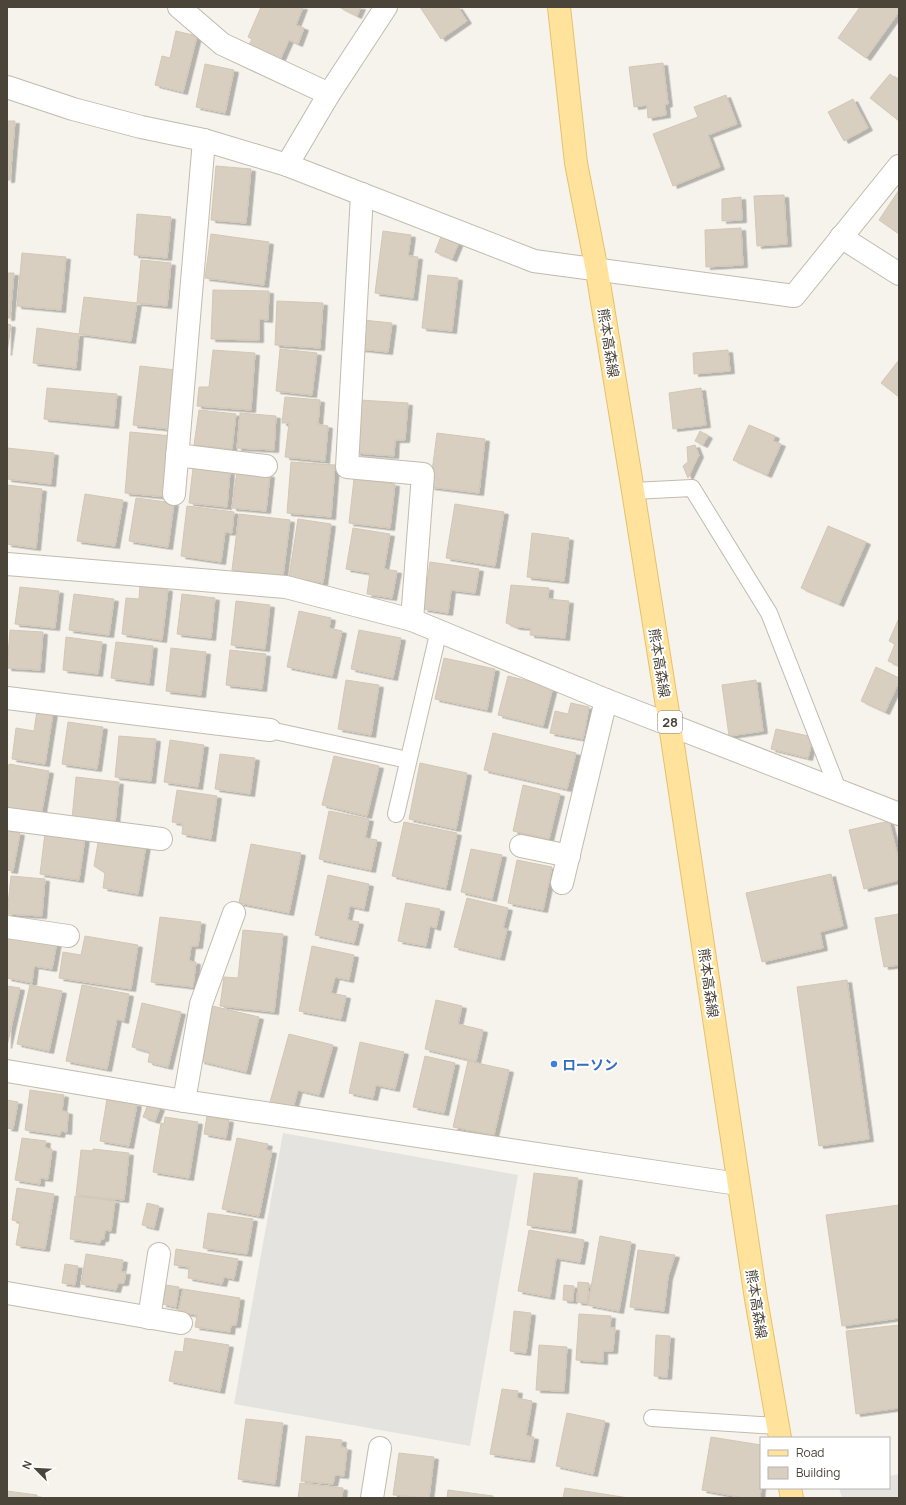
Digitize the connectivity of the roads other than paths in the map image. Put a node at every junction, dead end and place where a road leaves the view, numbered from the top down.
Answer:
1 (179, 7) edge
2 (386, 7) edge
3 (559, 7) edge
4 (7, 87) edge
5 (329, 94) junction
6 (204, 140) junction
7 (286, 165) junction
8 (899, 166) edge
9 (362, 194) junction
10 (842, 237) junction
11 (597, 271) junction
12 (899, 274) edge
13 (177, 455) junction
14 (266, 466) dead end
15 (633, 491) junction
16 (174, 494) dead end
17 (7, 564) edge
18 (412, 620) junction
19 (439, 630) junction
20 (7, 698) edge
21 (606, 700) junction
22 (670, 725) junction
23 (270, 730) joint
24 (408, 760) junction
25 (839, 792) junction
26 (898, 811) edge
27 (396, 814) dead end
28 (7, 819) edge
29 (161, 839) dead end
30 (521, 846) dead end
31 (569, 856) junction
32 (562, 884) dead end
33 (234, 913) dead end
34 (7, 927) edge
35 (68, 936) dead end
36 (7, 1071) edge
37 (184, 1101) junction
38 (738, 1184) junction
39 (159, 1254) dead end
40 (7, 1293) edge
41 (149, 1318) junction
42 (181, 1323) dead end
43 (652, 1418) dead end
44 (779, 1432) edge
45 (380, 1448) dead end
46 (372, 1498) edge

1 - 5 street
2 - 5 street
3 - 11 main road, 熊本高森線 / 28
4 - 6 street
5 - 7 street
6 - 7 street
6 - 13 street
7 - 9 street
8 - 10 street
9 - 11 street
9 - 18 street
10 - 11 street
10 - 12 street
11 - 15 main road, 熊本高森線 / 28
13 - 14 street
13 - 16 street
15 - 22 main road, 熊本高森線 / 28
15 - 25 lane
17 - 18 street
18 - 19 street
19 - 21 street
19 - 24 lane
20 - 23 street
21 - 22 street
21 - 31 street
22 - 25 street
22 - 38 main road, 熊本高森線 / 28
23 - 24 lane
24 - 27 lane
25 - 26 street
28 - 29 street
30 - 31 street
31 - 32 street
33 - 37 street
34 - 35 street
36 - 37 street
37 - 38 street
38 - 44 main road, 熊本高森線 / 28
39 - 41 street
40 - 41 street
41 - 42 street
43 - 44 lane
45 - 46 street

